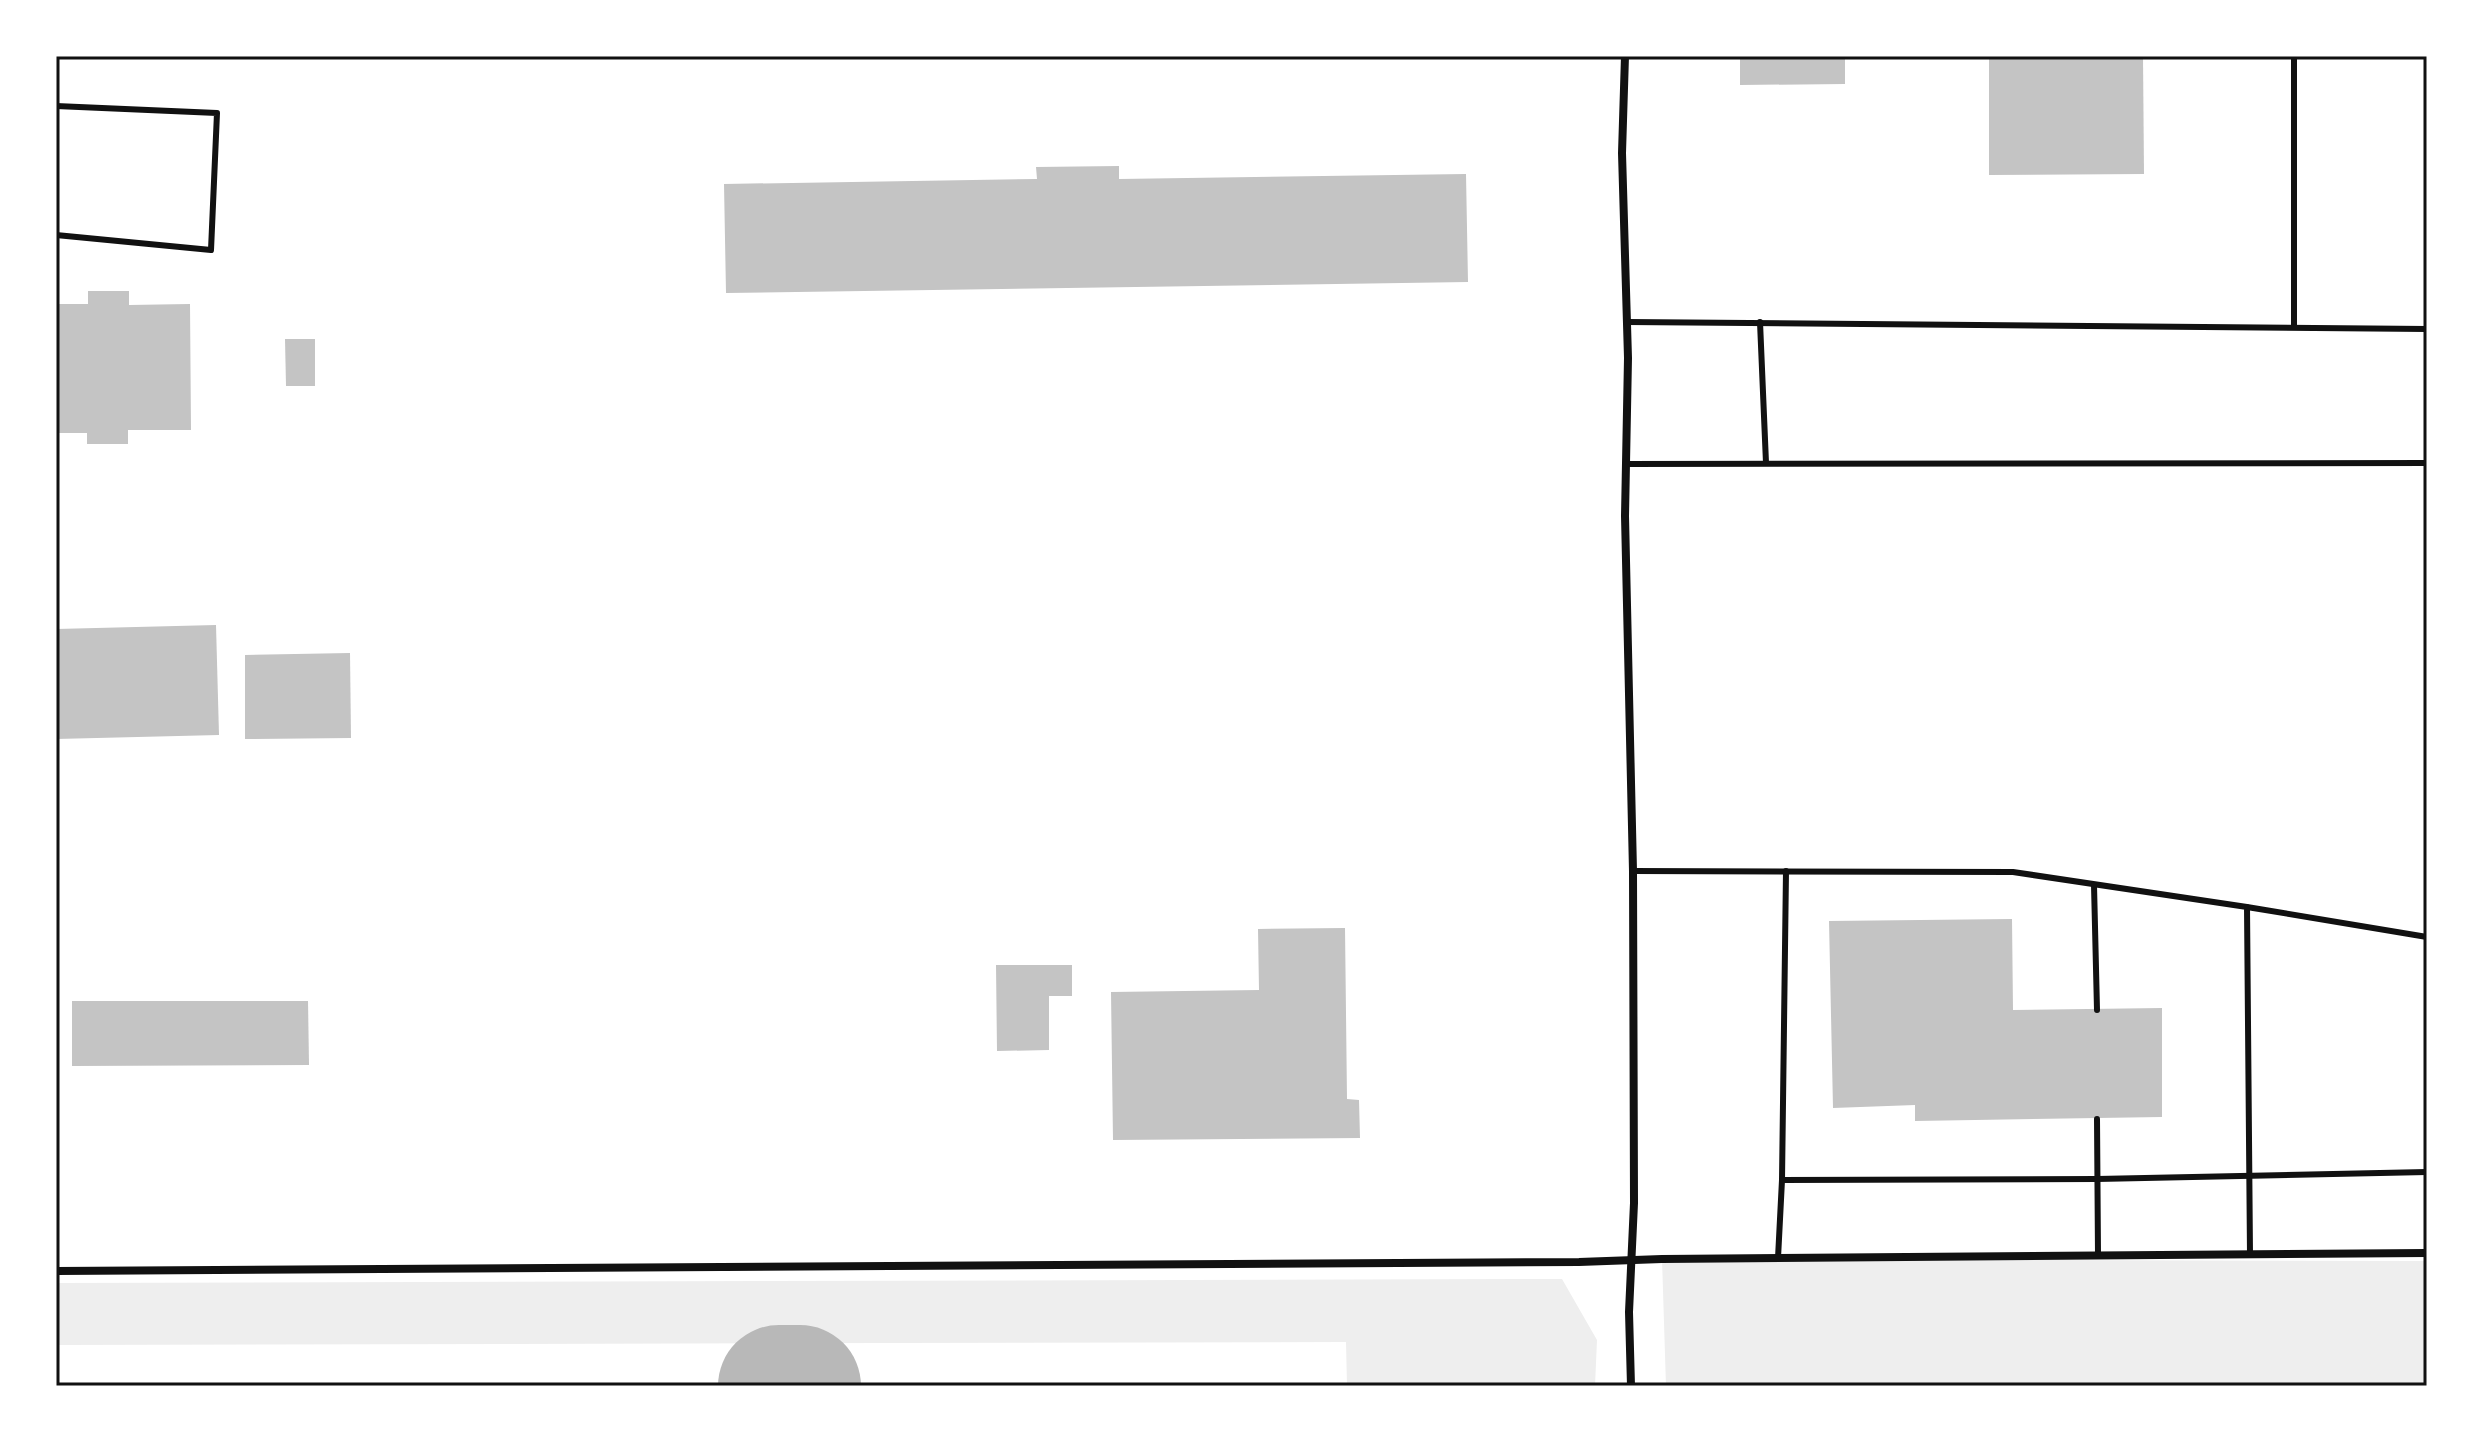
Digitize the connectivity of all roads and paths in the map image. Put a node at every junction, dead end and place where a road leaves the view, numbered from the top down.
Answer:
1 (1625, 56) edge
2 (2294, 56) edge
3 (56, 106) edge
4 (56, 235) edge
5 (1627, 322) junction
6 (1760, 322) junction
7 (2294, 327) junction
8 (2427, 329) edge
9 (1766, 463) junction
10 (2427, 463) edge
11 (1626, 464) junction
12 (1633, 871) junction
13 (1786, 871) junction
14 (2094, 885) junction
15 (2247, 907) junction
16 (2427, 937) edge
17 (2097, 1010) dead end
18 (2097, 1119) dead end
19 (2427, 1172) edge
20 (2249, 1176) junction
21 (2097, 1179) junction
22 (1782, 1180) junction
23 (2427, 1253) edge
24 (2098, 1255) junction
25 (2250, 1255) junction
26 (1778, 1258) junction
27 (1631, 1260) junction
28 (56, 1271) edge
29 (1631, 1386) edge

1 - 5 street
2 - 7 lane
3 - 4 lane
5 - 6 lane
5 - 11 street
6 - 7 lane
6 - 9 lane
7 - 8 lane
9 - 10 lane
9 - 11 lane
11 - 12 street
12 - 13 lane
12 - 27 street
13 - 14 lane
13 - 22 lane
14 - 15 lane
14 - 17 lane
15 - 16 lane
15 - 20 lane
18 - 21 lane
19 - 20 lane
20 - 21 lane
20 - 25 lane
21 - 22 lane
21 - 24 lane
22 - 26 lane
23 - 25 street
24 - 25 street
24 - 26 street
26 - 27 street
27 - 28 street
27 - 29 street

